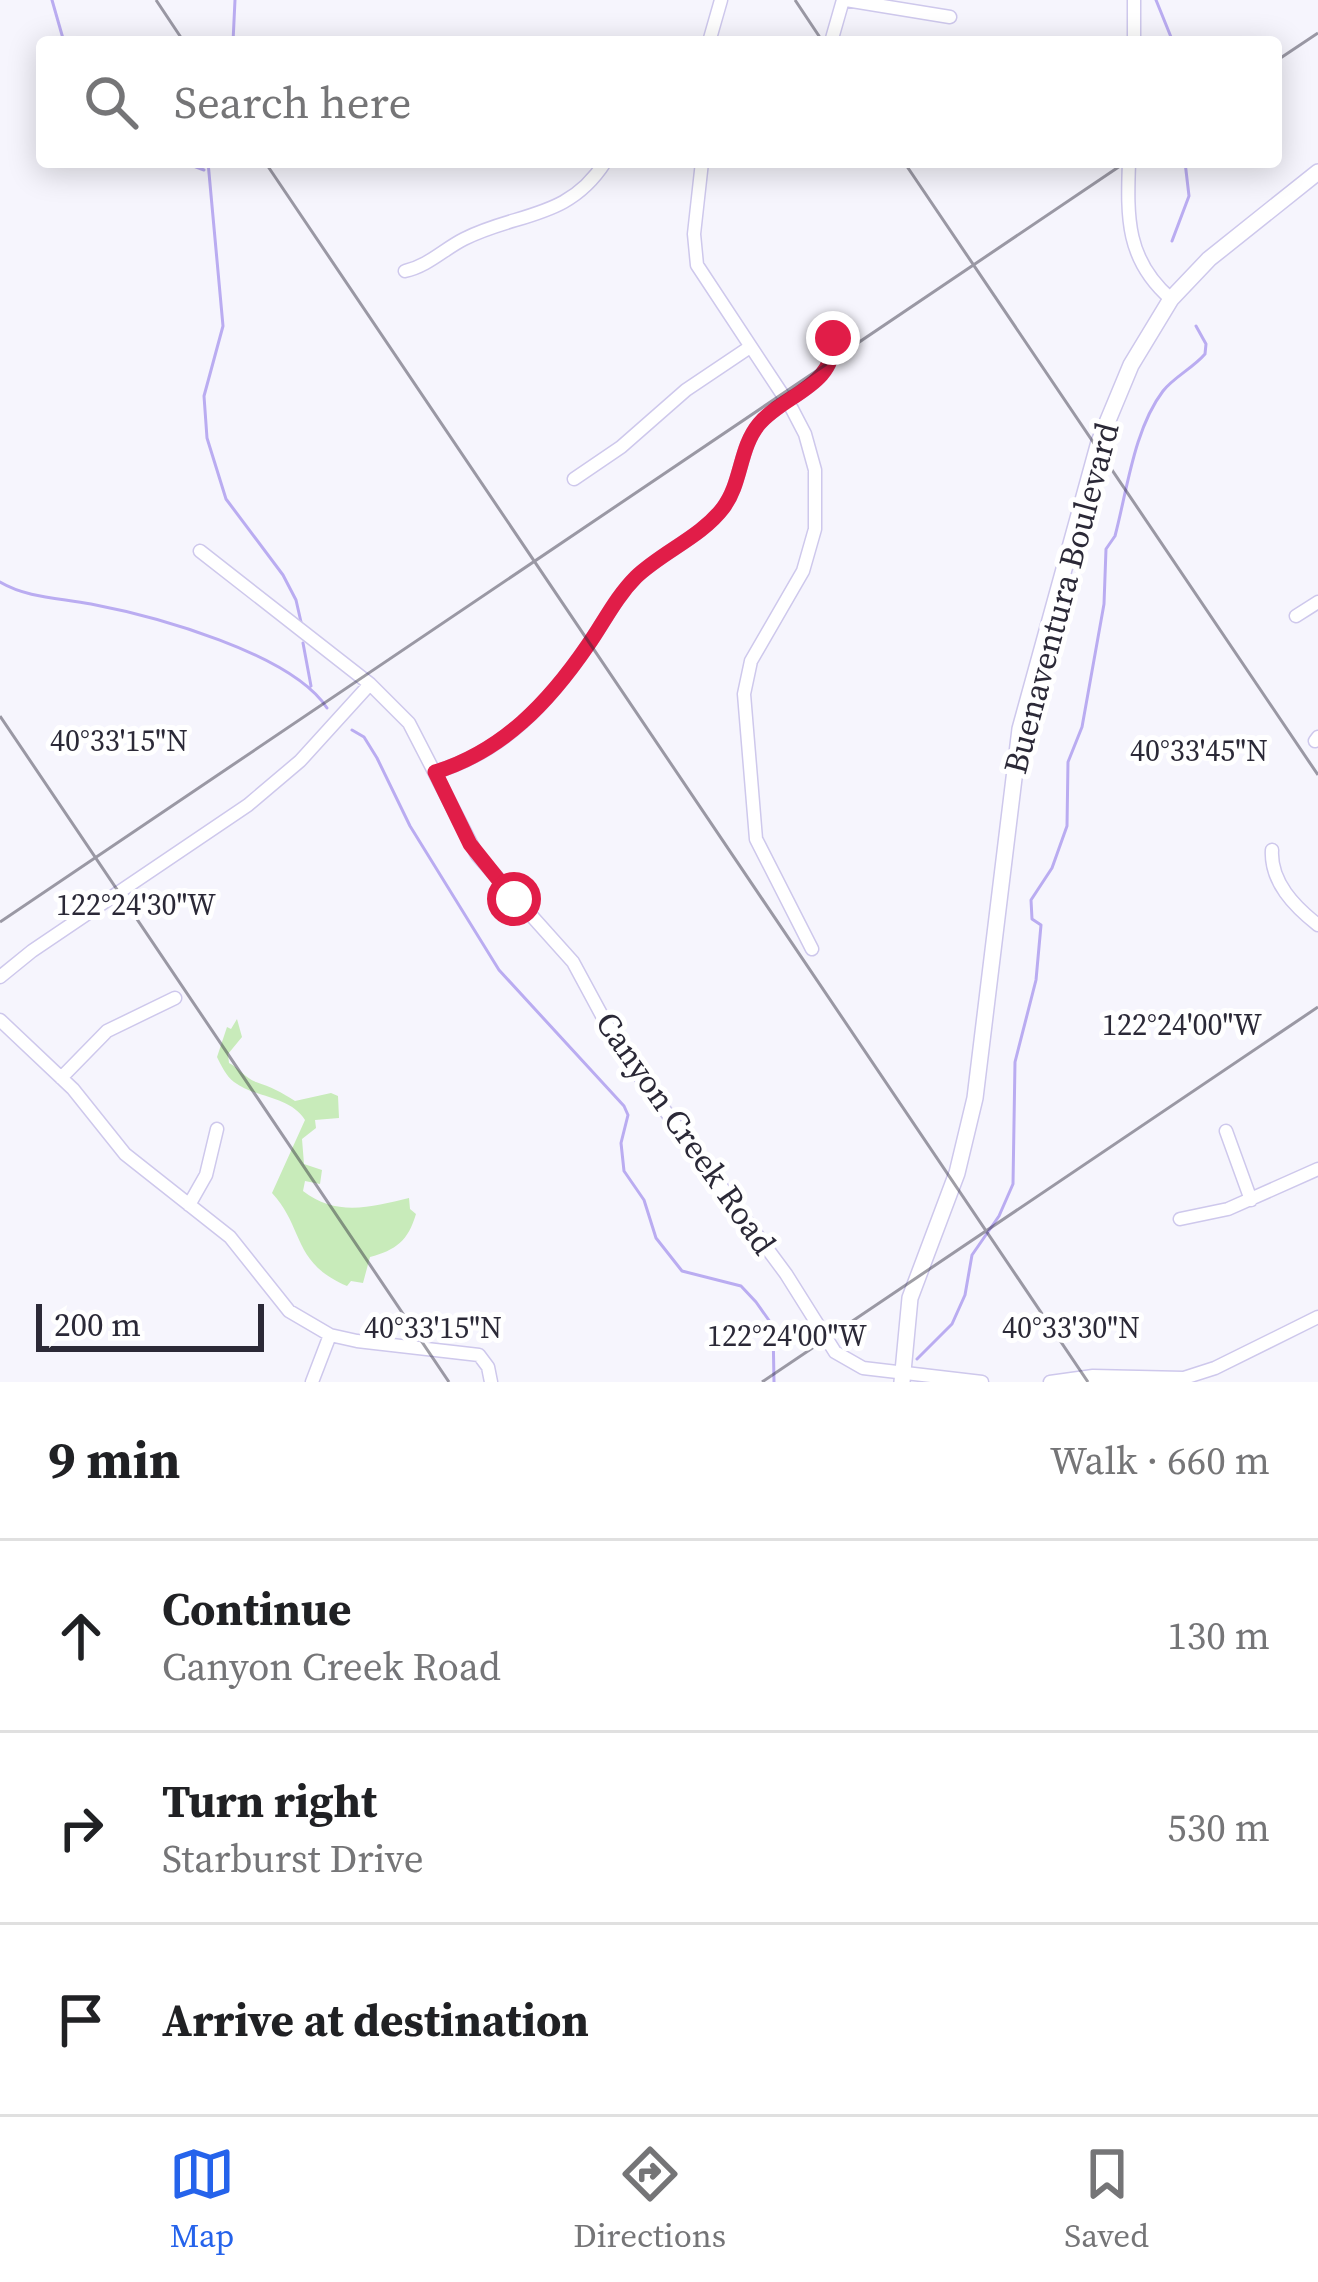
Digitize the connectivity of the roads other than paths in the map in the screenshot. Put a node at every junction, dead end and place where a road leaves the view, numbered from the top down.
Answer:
1 (721, 0) edge
2 (844, 0) edge
3 (1134, 0) edge
4 (950, 17) dead end
5 (711, 36) edge
6 (833, 36) edge
7 (1134, 36) edge
8 (601, 168) edge
9 (701, 168) edge
10 (1130, 168) edge
11 (1318, 172) edge
12 (405, 271) dead end
13 (1171, 299) junction
14 (833, 338) dead end
15 (750, 347) junction
16 (787, 401) junction
17 (574, 478) dead end
18 (200, 551) dead end
19 (1318, 602) edge
20 (1296, 616) dead end
21 (370, 684) junction
22 (435, 772) junction
23 (1272, 850) dead end
24 (1318, 925) edge
25 (812, 950) dead end
26 (0, 977) edge
27 (175, 998) dead end
28 (0, 1020) edge
29 (61, 1078) junction
30 (217, 1130) dead end
31 (1226, 1131) dead end
32 (1318, 1169) edge
33 (1251, 1200) junction
34 (189, 1205) junction
35 (1180, 1219) dead end
36 (1318, 1317) edge
37 (330, 1335) junction
38 (903, 1378) edge
39 (312, 1382) edge
40 (490, 1382) edge
41 (982, 1382) edge
42 (1050, 1382) edge

1 - 5 street
2 - 4 street
2 - 6 street
3 - 7 street
8 - 12 street
9 - 15 street
10 - 13 street
11 - 13 main road, Buenaventura Boulevard
13 - 38 main road, Buenaventura Boulevard
14 - 16 street
15 - 16 street
15 - 17 street
16 - 22 street
16 - 25 street
18 - 21 street, Canyon Creek Road
19 - 20 street
21 - 22 street, Canyon Creek Road
21 - 26 street
22 - 38 street, Canyon Creek Road
23 - 24 street
27 - 29 street
28 - 29 street
29 - 34 street
30 - 34 street
31 - 33 street
32 - 33 street
33 - 35 street
34 - 37 street
36 - 42 street
37 - 39 street
37 - 40 street
38 - 41 street, Canyon Creek Road

